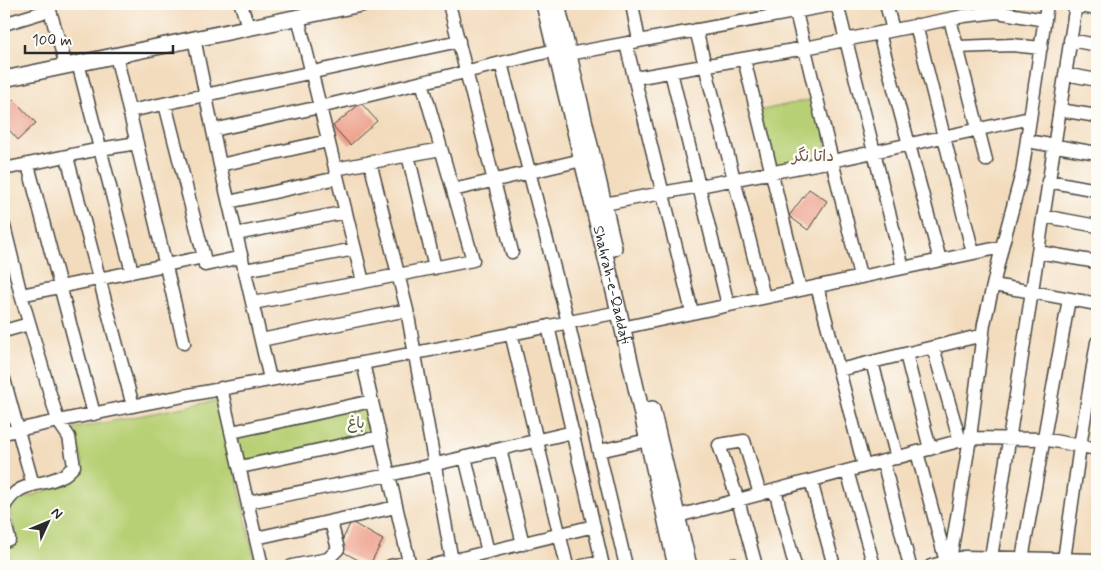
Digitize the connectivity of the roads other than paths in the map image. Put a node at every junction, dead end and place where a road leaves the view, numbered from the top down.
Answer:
1 (241, 4) edge
2 (359, 4) edge
3 (449, 4) edge
4 (544, 4) edge
5 (557, 4) edge
6 (632, 4) edge
7 (837, 4) edge
8 (886, 4) edge
9 (1047, 4) edge
10 (1076, 4) edge
11 (49, 7) edge
12 (795, 8) edge
13 (1097, 9) edge
14 (298, 17) junction
15 (950, 19) junction
16 (1045, 20) junction
17 (4, 24) edge
18 (916, 26) junction
19 (248, 27) junction
20 (696, 30) junction
21 (893, 30) junction
22 (879, 33) junction
23 (194, 38) junction
24 (846, 40) junction
25 (1070, 40) junction
26 (459, 41) junction
27 (639, 41) junction
28 (626, 44) junction
29 (1097, 45) edge
30 (957, 47) junction
31 (805, 48) junction
32 (1041, 48) junction
33 (562, 52) junction
34 (116, 55) junction
35 (744, 59) junction
36 (501, 63) junction
37 (72, 64) junction
38 (705, 66) junction
39 (467, 71) junction
40 (671, 72) junction
41 (312, 73) junction
42 (1065, 74) junction
43 (635, 78) junction
44 (4, 79) edge
45 (1097, 80) edge
46 (422, 82) junction
47 (206, 96) junction
48 (165, 104) junction
49 (320, 107) junction
50 (1060, 110) junction
51 (130, 111) junction
52 (1097, 116) edge
53 (1030, 118) junction
54 (978, 129) junction
55 (213, 130) junction
56 (944, 137) junction
57 (328, 141) junction
58 (1027, 141) junction
59 (137, 143) junction
60 (909, 144) junction
61 (1054, 145) junction
62 (100, 149) junction
63 (441, 149) junction
64 (874, 152) junction
65 (1097, 153) edge
66 (408, 155) junction
67 (67, 157) junction
68 (582, 160) junction
69 (986, 160) dead end
70 (832, 161) junction
71 (370, 162) junction
72 (28, 165) junction
73 (220, 165) junction
74 (4, 170) edge
75 (529, 172) junction
76 (772, 172) junction
77 (336, 174) junction
78 (734, 179) junction
79 (494, 180) junction
80 (1048, 181) junction
81 (699, 186) junction
82 (453, 190) junction
83 (1097, 190) edge
84 (662, 193) junction
85 (229, 202) junction
86 (604, 204) junction
87 (346, 212) junction
88 (1043, 216) junction
89 (1097, 226) edge
90 (4, 232) edge
91 (236, 234) junction
92 (1002, 247) junction
93 (355, 249) junction
94 (512, 252) dead end
95 (1038, 252) junction
96 (973, 253) junction
97 (204, 257) junction
98 (242, 257) junction
99 (940, 260) junction
100 (1097, 262) edge
101 (167, 264) junction
102 (435, 268) junction
103 (903, 268) junction
104 (245, 270) junction
105 (132, 272) junction
106 (399, 275) junction
107 (860, 276) junction
108 (99, 278) junction
109 (363, 282) junction
110 (994, 284) junction
111 (817, 286) junction
112 (60, 287) junction
113 (800, 289) junction
114 (1031, 292) junction
115 (21, 295) junction
116 (764, 297) junction
117 (1069, 299) junction
118 (252, 303) junction
119 (1097, 304) edge
120 (728, 305) junction
121 (407, 310) junction
122 (619, 312) junction
123 (692, 312) junction
124 (568, 322) junction
125 (29, 324) junction
126 (548, 326) junction
127 (632, 326) junction
128 (4, 331) edge
129 (511, 334) junction
130 (983, 336) junction
131 (261, 340) junction
132 (1097, 342) edge
133 (184, 343) dead end
134 (933, 347) junction
135 (414, 352) junction
136 (906, 354) junction
137 (872, 362) junction
138 (363, 363) junction
139 (839, 370) junction
140 (270, 379) junction
141 (4, 380) edge
142 (222, 388) junction
143 (372, 401) junction
144 (133, 406) junction
145 (94, 414) junction
146 (58, 421) junction
147 (18, 430) junction
148 (232, 432) junction
149 (572, 432) junction
150 (4, 433) edge
151 (380, 437) junction
152 (1009, 439) junction
153 (1043, 439) junction
154 (537, 440) junction
155 (648, 440) junction
156 (965, 440) junction
157 (1080, 446) junction
158 (500, 449) junction
159 (930, 449) junction
160 (1097, 449) edge
161 (599, 452) junction
162 (917, 452) junction
163 (465, 457) junction
164 (897, 458) junction
165 (883, 461) junction
166 (435, 464) junction
167 (240, 466) junction
168 (864, 466) junction
169 (847, 471) junction
170 (389, 475) junction
171 (811, 481) junction
172 (33, 485) junction
173 (775, 490) junction
174 (760, 494) junction
175 (738, 500) junction
176 (248, 502) junction
177 (4, 507) edge
178 (396, 507) junction
179 (678, 516) junction
180 (4, 519) edge
181 (331, 522) junction
182 (594, 526) junction
183 (559, 535) junction
184 (256, 538) junction
185 (4, 541) edge
186 (523, 544) junction
187 (488, 552) junction
188 (991, 558) junction
189 (452, 561) junction
190 (1023, 562) edge
191 (1058, 562) edge
192 (1094, 562) edge
193 (948, 563) edge
194 (410, 564) edge
195 (603, 564) edge
196 (262, 566) edge
197 (292, 566) edge
198 (390, 566) edge
199 (430, 566) edge
200 (567, 566) edge
201 (582, 566) edge
202 (626, 566) edge
203 (676, 566) edge
204 (689, 566) edge
205 (756, 566) edge
206 (795, 566) edge
207 (834, 566) edge
208 (874, 566) edge
209 (910, 566) edge
210 (930, 566) edge

1 - 19 street
2 - 14 main road
3 - 26 street
4 - 33 main road, Shahrah-e-Qaddafi
5 - 33 main road, Shahrah-e-Qaddafi
6 - 27 street
7 - 12 street
7 - 24 street
8 - 21 street
9 - 16 street
10 - 13 street
10 - 25 street
11 - 17 street
11 - 37 street
12 - 20 street
12 - 31 street
14 - 19 main road
14 - 41 street
15 - 16 street
15 - 18 street
15 - 30 street
16 - 32 street
18 - 21 street
18 - 56 street
19 - 23 main road
20 - 27 street
20 - 38 street
21 - 22 street
22 - 24 street
22 - 60 street
23 - 34 main road
23 - 47 street
24 - 31 street
24 - 64 street
25 - 29 street
25 - 42 street
26 - 39 street
26 - 41 street
27 - 28 street
28 - 33 street
28 - 43 street
30 - 32 street
30 - 54 street
31 - 35 street
31 - 70 street
32 - 53 street
33 - 36 street
33 - 68 main road, Shahrah-e-Qaddafi
33 - 86 main road, Shahrah-e-Qaddafi
34 - 37 main road
34 - 51 street
35 - 38 street
35 - 76 street
36 - 39 street
36 - 75 street
37 - 44 main road
37 - 62 street
38 - 40 street
38 - 78 street
39 - 46 street
39 - 79 street
40 - 43 street
40 - 81 street
41 - 47 street
41 - 49 street
42 - 45 street
42 - 50 street
43 - 84 street
46 - 49 street
46 - 63 street
47 - 48 street
47 - 55 street
48 - 51 street
48 - 97 street
49 - 55 street
49 - 57 street
50 - 52 street
50 - 61 street
51 - 59 street
53 - 54 street
53 - 58 street
54 - 56 street
54 - 69 street
55 - 73 street
56 - 60 street
56 - 96 street
57 - 73 street
57 - 77 street
58 - 61 street
58 - 92 street
59 - 62 street
59 - 101 street
60 - 64 street
60 - 99 street
61 - 65 street
61 - 80 street
62 - 67 street
62 - 105 street
63 - 66 street
63 - 82 street
64 - 70 street
64 - 103 street
66 - 71 street
66 - 102 street
67 - 72 street
67 - 108 street
68 - 75 street
68 - 122 main road, Shahrah-e-Qaddafi
70 - 76 street
70 - 107 street
71 - 77 street
71 - 106 street
72 - 74 street
72 - 112 street
73 - 85 street
75 - 79 street
75 - 124 street
76 - 78 street
76 - 113 street
77 - 85 street
77 - 87 street
78 - 81 street
78 - 116 street
79 - 82 street
79 - 94 street
80 - 83 street
80 - 88 street
81 - 84 street
81 - 120 street
82 - 102 street
84 - 86 street
84 - 123 street
85 - 91 street
86 - 127 main road, Shahrah-e-Qaddafi
87 - 91 street
87 - 93 street
88 - 89 street
88 - 95 street
90 - 115 street
91 - 98 street
92 - 96 street
92 - 110 street
93 - 104 street
93 - 109 street
95 - 100 street
95 - 114 street
96 - 99 street
97 - 98 street
97 - 101 street
98 - 104 street
99 - 103 street
101 - 105 street
101 - 133 street
102 - 106 street
103 - 107 street
104 - 118 street
105 - 108 street
106 - 109 street
106 - 121 street
107 - 111 street
108 - 112 street
108 - 144 street
109 - 118 street
110 - 114 street
110 - 130 street
111 - 113 street
111 - 139 street
112 - 115 street
112 - 145 street
113 - 116 street
114 - 117 street
114 - 152 street
115 - 125 street
116 - 120 street
117 - 119 street
117 - 153 street
118 - 131 street
120 - 123 street
121 - 131 street
121 - 135 street
122 - 124 street
122 - 155 main road, Shahrah-e-Qaddafi
123 - 127 street
124 - 126 street
124 - 161 street
125 - 128 street
125 - 146 street
126 - 129 street
126 - 149 street
127 - 179 main road, Shahrah-e-Qaddafi
129 - 135 street
129 - 154 street
130 - 134 street
130 - 156 street
131 - 140 street
132 - 157 street
134 - 136 street
134 - 156 street
135 - 138 street
135 - 166 street
136 - 137 street
136 - 159 street
137 - 139 street
137 - 164 street
138 - 140 street
138 - 143 street
139 - 168 street
140 - 142 street
141 - 147 street
142 - 144 street
142 - 148 street
143 - 148 street
143 - 151 street
144 - 145 street
145 - 146 street
146 - 147 street
146 - 172 street
147 - 150 street
147 - 172 street
148 - 167 street
149 - 154 street
149 - 182 street
151 - 167 street
151 - 170 street
152 - 153 street
152 - 156 street
152 - 188 street
153 - 157 street
153 - 190 street
154 - 158 street
154 - 183 street
155 - 161 street
155 - 203 main road, Shahrah-e-Qaddafi
156 - 159 street
156 - 193 street
157 - 160 street
157 - 191 street
158 - 163 street
158 - 186 street
159 - 162 street
161 - 202 street
162 - 164 street
162 - 193 street
163 - 166 street
163 - 187 street
164 - 165 street
165 - 168 street
165 - 209 street
166 - 170 street
166 - 189 street
167 - 176 street
168 - 169 street
169 - 171 street
169 - 208 street
170 - 176 street
170 - 178 street
171 - 173 street
171 - 207 street
172 - 177 street
173 - 174 street
173 - 206 street
174 - 175 street
174 - 175 street
175 - 179 street
175 - 205 street
176 - 184 street
178 - 181 street
178 - 194 street
179 - 204 main road, Shahrah-e-Qaddafi
180 - 185 street
181 - 184 street
181 - 197 street
182 - 183 street
182 - 195 street
183 - 186 street
183 - 200 street
184 - 196 street
186 - 187 street
187 - 189 street
188 - 190 street
188 - 193 street
189 - 199 street
190 - 191 street
191 - 192 street
193 - 210 street
194 - 198 street
195 - 201 street

